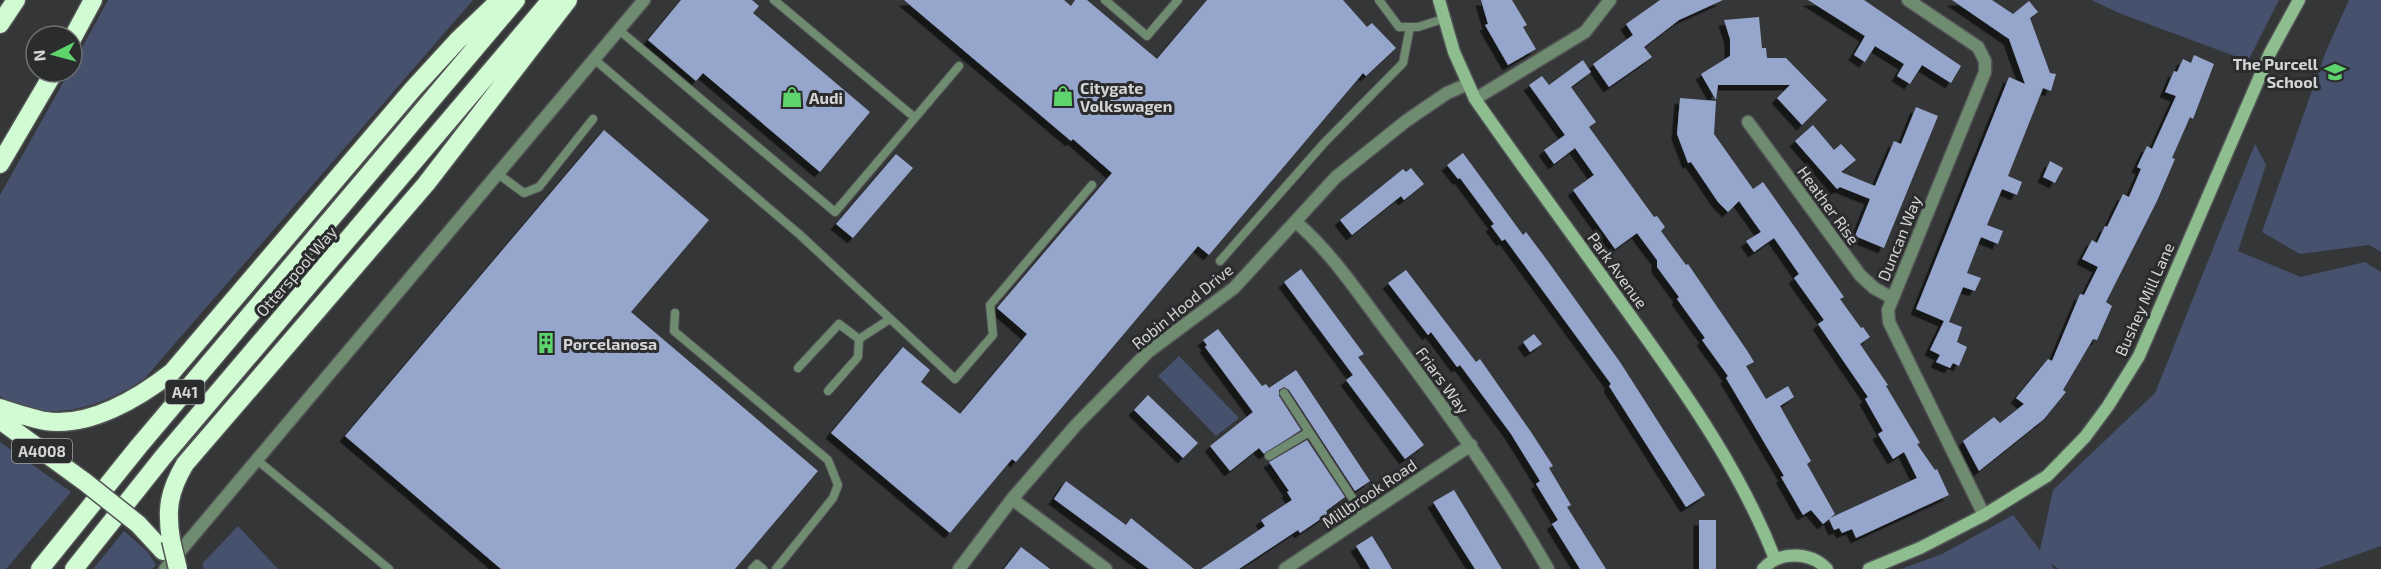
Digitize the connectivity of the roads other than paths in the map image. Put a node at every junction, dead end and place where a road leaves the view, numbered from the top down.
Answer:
1 (16, 0) edge
2 (93, 0) edge
3 (500, 0) edge
4 (516, 0) edge
5 (551, 0) edge
6 (568, 0) edge
7 (644, 0) edge
8 (774, 0) edge
9 (1105, 0) edge
10 (1178, 0) edge
11 (1379, 0) edge
12 (1439, 0) edge
13 (1610, 0) edge
14 (1908, 0) edge
15 (2299, 0) edge
16 (1443, 19) junction
17 (0, 24) edge
18 (80, 24) edge
19 (1410, 27) junction
20 (620, 30) junction
21 (594, 59) junction
22 (959, 66) dead end
23 (47, 84) edge
24 (1468, 84) junction
25 (1475, 99) junction
26 (914, 117) junction
27 (593, 119) dead end
28 (1748, 122) dead end
29 (0, 164) edge
30 (498, 174) junction
31 (1092, 184) dead end
32 (1296, 222) junction
33 (1220, 261) dead end
34 (1893, 298) junction
35 (675, 313) dead end
36 (890, 319) junction
37 (859, 339) junction
38 (798, 368) dead end
39 (828, 391) dead end
40 (1284, 393) dead end
41 (0, 408) edge
42 (0, 420) edge
43 (1309, 432) junction
44 (1471, 445) junction
45 (1269, 456) dead end
46 (257, 460) junction
47 (1012, 499) junction
48 (1984, 515) junction
49 (1364, 516) junction
50 (166, 553) edge
51 (1774, 560) junction
52 (40, 569) edge
53 (74, 569) edge
54 (177, 569) edge
55 (389, 569) edge
56 (752, 569) edge
57 (763, 569) edge
58 (776, 569) edge
59 (959, 569) edge
60 (1106, 569) edge
61 (1286, 569) edge
62 (1548, 569) edge
63 (1763, 569) edge
64 (1827, 569) edge
65 (1869, 569) edge

1 - 17 highway
2 - 18 highway
3 - 41 highway
4 - 52 highway, Otterspool Way / A41
5 - 53 highway, Otterspool Way / A41
6 - 50 highway
7 - 20 street
8 - 26 lane
9 - 10 lane
11 - 19 lane
12 - 16 street, Park Avenue
13 - 25 street
14 - 34 street, Duncan Way
15 - 48 street, Bushey Mill Lane
16 - 19 lane
16 - 24 street, Park Avenue
19 - 33 lane
20 - 21 street
20 - 26 lane
21 - 30 street
21 - 36 lane
22 - 26 lane
23 - 29 highway
24 - 25 street, Park Avenue
24 - 32 street, Robin Hood Drive
25 - 51 street, Park Avenue
27 - 30 lane
28 - 34 street, Heather Rise
30 - 46 street
31 - 36 lane
32 - 44 street, Friars Way
32 - 47 street, Robin Hood Drive
34 - 48 street, Duncan Way
35 - 58 lane
36 - 37 lane
37 - 38 lane
37 - 39 lane
40 - 43 lane
42 - 50 highway, A4008, bridge
43 - 45 lane
43 - 49 lane
44 - 49 street, Millbrook Road
44 - 62 street, Friars Way
46 - 50 street
46 - 55 lane
47 - 59 street, Robin Hood Drive
47 - 60 street
48 - 65 street, Bushey Mill Lane
49 - 61 street, Millbrook Road
50 - 54 highway, A4008
51 - 63 street
51 - 64 street
56 - 57 lane

